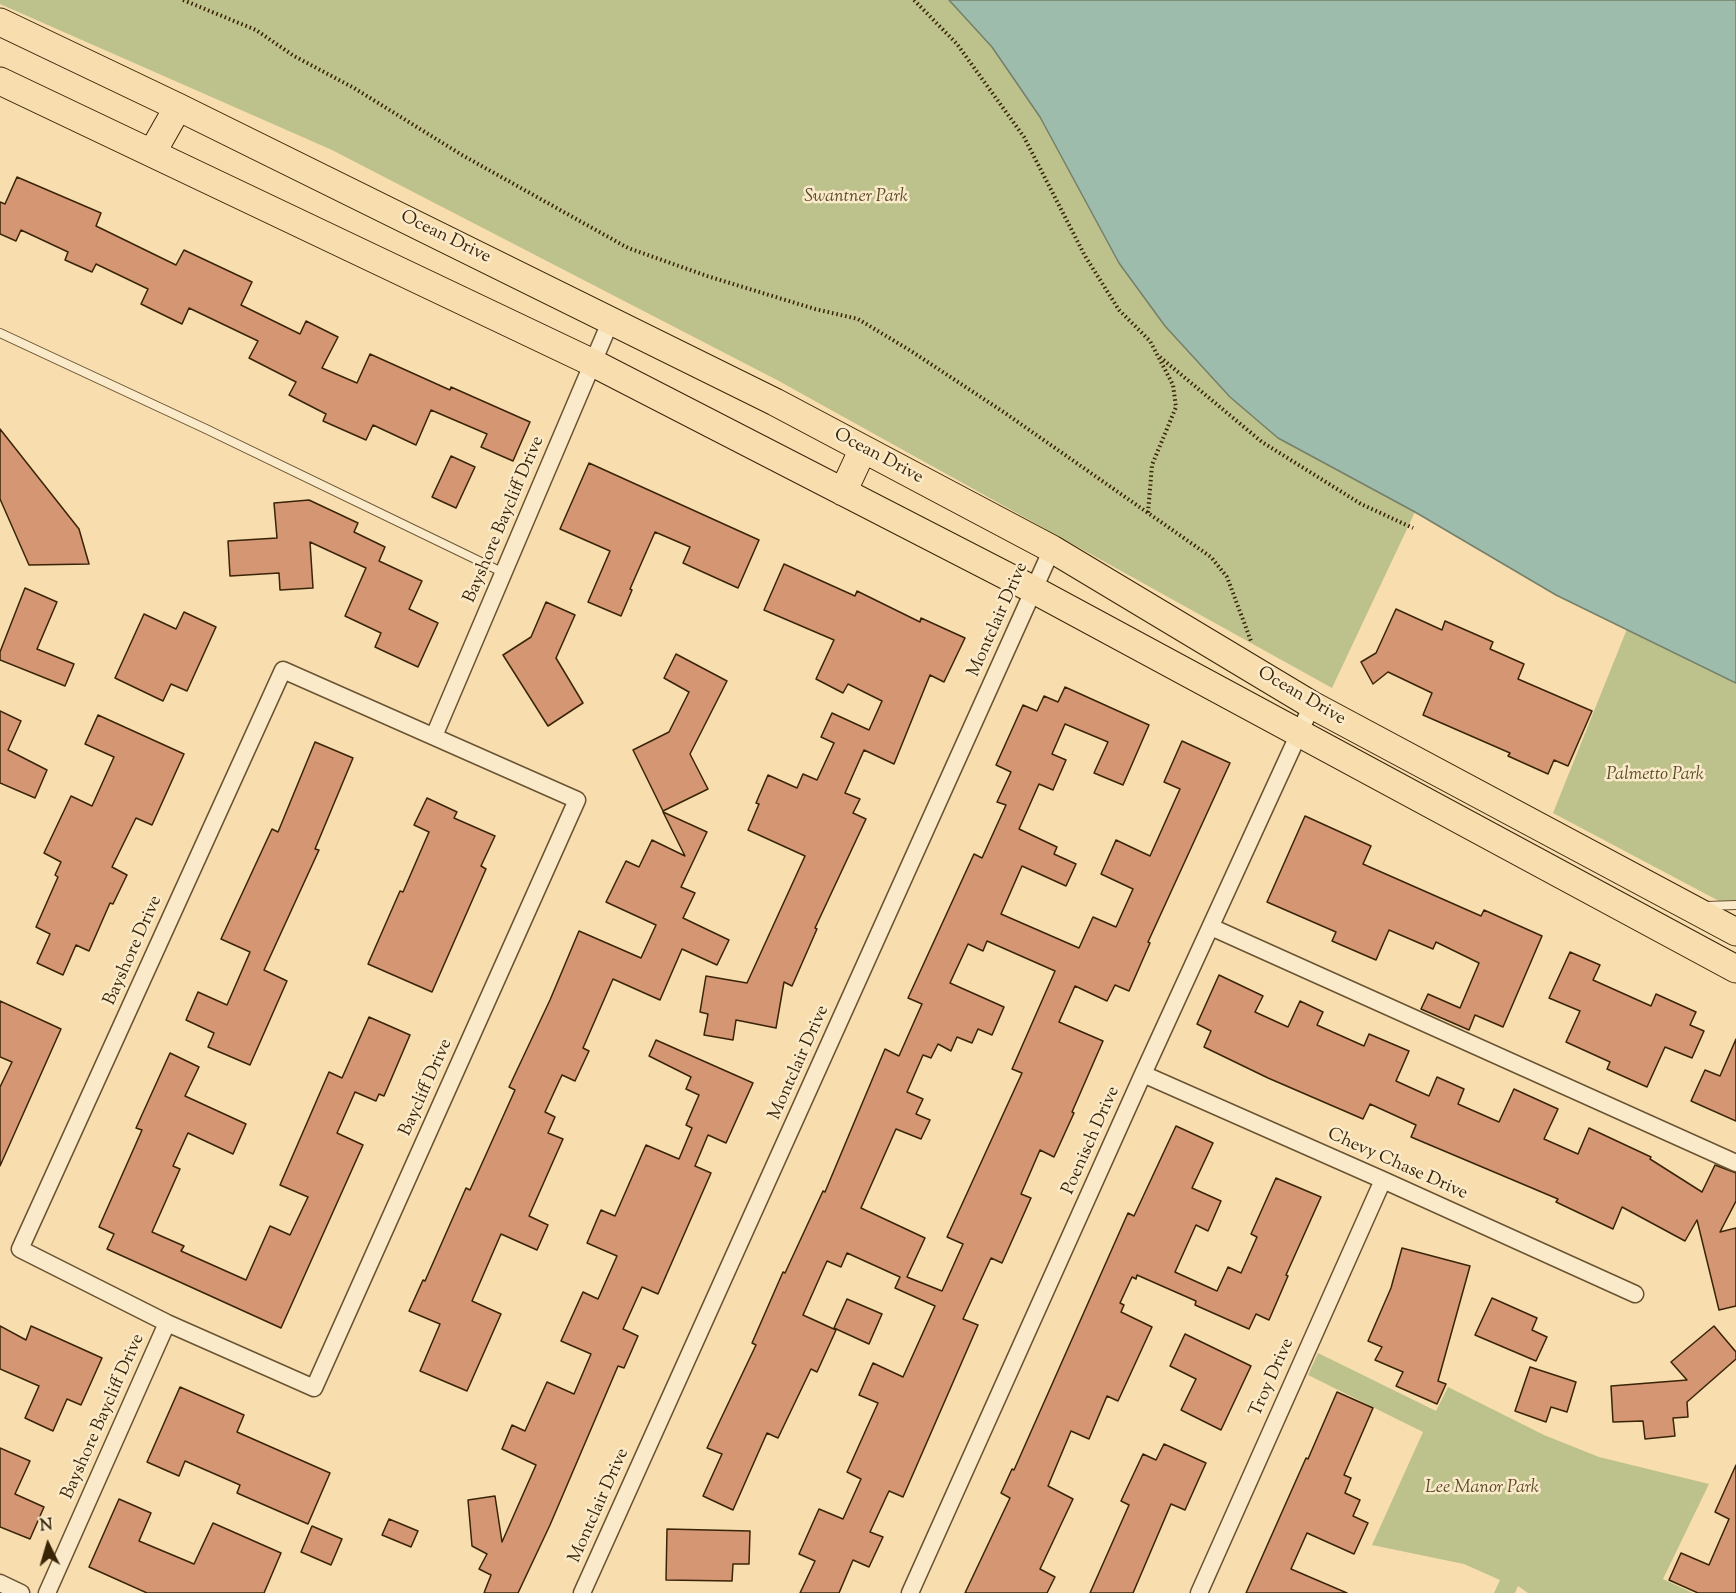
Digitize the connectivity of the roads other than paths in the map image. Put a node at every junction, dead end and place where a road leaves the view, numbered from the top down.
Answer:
1 (0, 22) edge
2 (0, 81) edge
3 (178, 107) junction
4 (152, 153) junction
5 (610, 320) junction
6 (0, 333) edge
7 (593, 363) junction
8 (863, 449) junction
9 (843, 492) junction
10 (1052, 549) junction
11 (504, 573) junction
12 (1034, 590) junction
13 (1312, 705) junction
14 (1300, 733) junction
15 (434, 736) junction
16 (1502, 806) junction
17 (1487, 834) junction
18 (1736, 905) edge
19 (1690, 907) junction
20 (1211, 927) junction
21 (1736, 932) edge
22 (1736, 969) edge
23 (1143, 1074) junction
24 (1736, 1163) edge
25 (1383, 1180) junction
26 (1635, 1294) dead end
27 (167, 1323) junction
28 (0, 1583) edge
29 (21, 1593) edge
30 (47, 1593) edge
31 (582, 1593) edge
32 (910, 1593) edge
33 (1199, 1593) edge

1 - 3 main road, Ocean Drive
2 - 4 main road, Ocean Drive
3 - 4 main road
3 - 5 main road, Ocean Drive
4 - 7 main road, Ocean Drive
5 - 7 street, Bayshore Baycliff Drive
5 - 8 main road, Ocean Drive
6 - 11 lane
7 - 9 main road, Ocean Drive
7 - 11 street, Bayshore Baycliff Drive
8 - 9 main road
8 - 10 main road, Ocean Drive
9 - 12 main road, Ocean Drive
10 - 12 street, Montclair Drive
10 - 13 main road, Ocean Drive
11 - 15 street, Bayshore Baycliff Drive
12 - 14 main road, Ocean Drive
12 - 31 street, Montclair Drive
13 - 14 street, Poenisch Drive
13 - 16 main road, Ocean Drive
14 - 17 main road, Ocean Drive
14 - 20 street, Poenisch Drive
15 - 27 street, Baycliff Drive
15 - 27 street, Bayshore Drive
16 - 17 main road
16 - 19 main road, Ocean Drive
17 - 22 main road, Ocean Drive
18 - 19 lane
19 - 21 main road, Ocean Drive
20 - 23 street, Poenisch Drive
20 - 24 street
23 - 25 street, Chevy Chase Drive
23 - 32 street, Poenisch Drive
25 - 26 street, Chevy Chase Drive
25 - 33 street, Troy Drive
27 - 30 street, Bayshore Baycliff Drive
28 - 29 street

